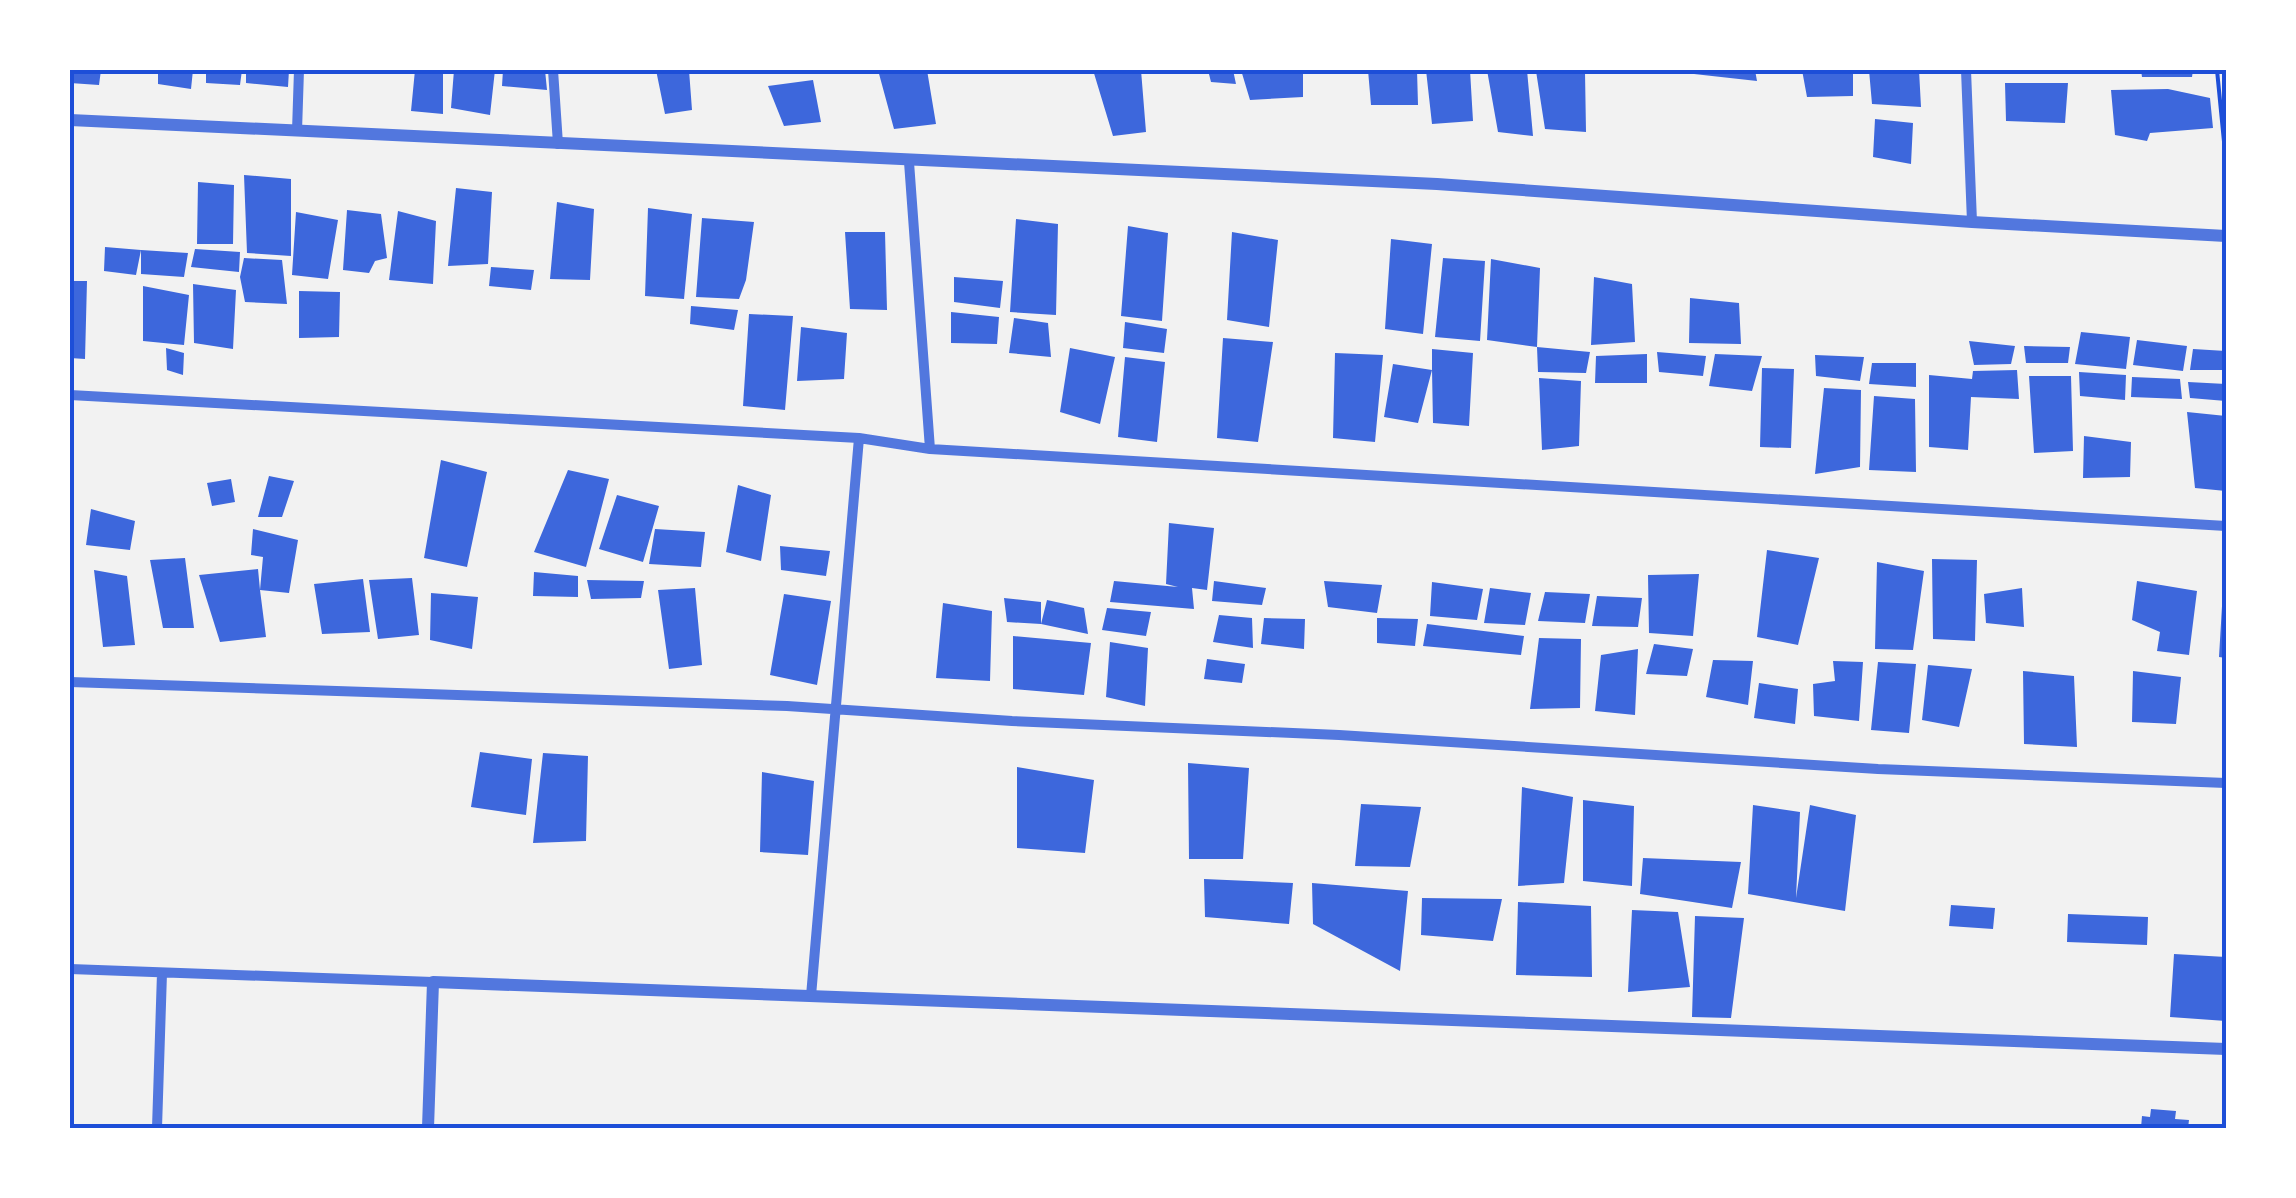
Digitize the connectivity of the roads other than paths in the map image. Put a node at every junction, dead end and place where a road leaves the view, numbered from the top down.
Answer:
1 (299, 70) edge
2 (552, 70) edge
3 (1966, 70) edge
4 (70, 120) edge
5 (297, 131) junction
6 (558, 144) junction
7 (909, 162) junction
8 (1972, 222) junction
9 (2226, 236) edge
10 (70, 395) edge
11 (860, 438) junction
12 (930, 449) junction
13 (2226, 526) edge
14 (70, 682) edge
15 (836, 711) junction
16 (2226, 783) edge
17 (70, 969) edge
18 (162, 973) junction
19 (433, 982) junction
20 (811, 996) junction
21 (2226, 1049) edge
22 (157, 1128) edge
23 (428, 1128) edge

1 - 5 street
2 - 6 street
3 - 8 street
4 - 5 street
5 - 6 street
6 - 7 street
7 - 8 street
7 - 12 street
8 - 9 street
10 - 11 street
11 - 12 street
11 - 15 street
12 - 13 street
14 - 15 street
15 - 16 street
15 - 20 street
17 - 18 street
18 - 19 street
18 - 22 street
19 - 20 street
19 - 23 street
20 - 21 street

